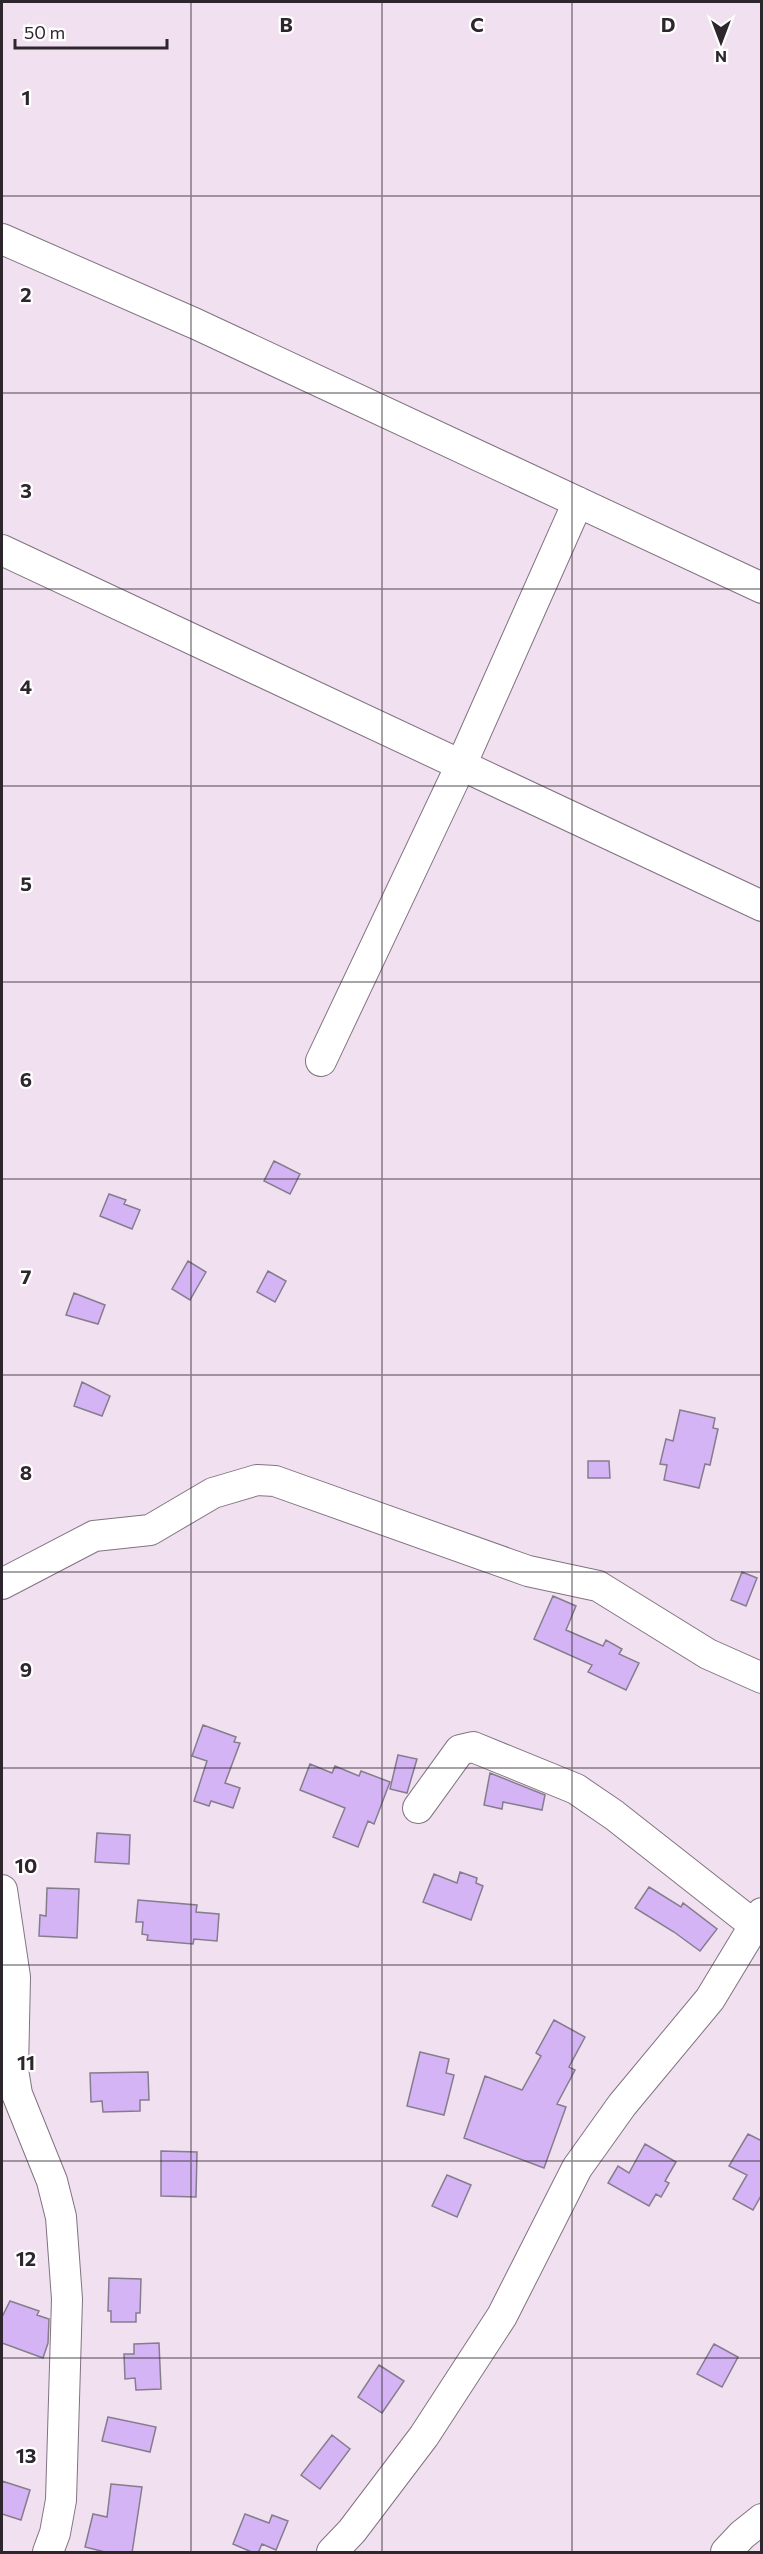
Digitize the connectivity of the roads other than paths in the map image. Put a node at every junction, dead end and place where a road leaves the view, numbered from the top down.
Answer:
1 (2, 239) edge
2 (578, 502) junction
3 (2, 550) edge
4 (762, 588) edge
5 (462, 763) junction
6 (762, 906) edge
7 (321, 1061) dead end
8 (2, 1584) edge
9 (762, 1678) edge
10 (418, 1808) dead end
11 (2, 1890) edge
12 (758, 1919) edge
13 (9, 2022) edge
14 (762, 2519) edge
15 (336, 2552) edge
16 (48, 2553) edge
17 (726, 2553) edge

1 - 2 street
2 - 4 street
2 - 5 street
3 - 5 street
5 - 6 street
5 - 7 street
8 - 9 street
10 - 12 street
11 - 13 street
12 - 15 street
13 - 16 street
14 - 17 street

